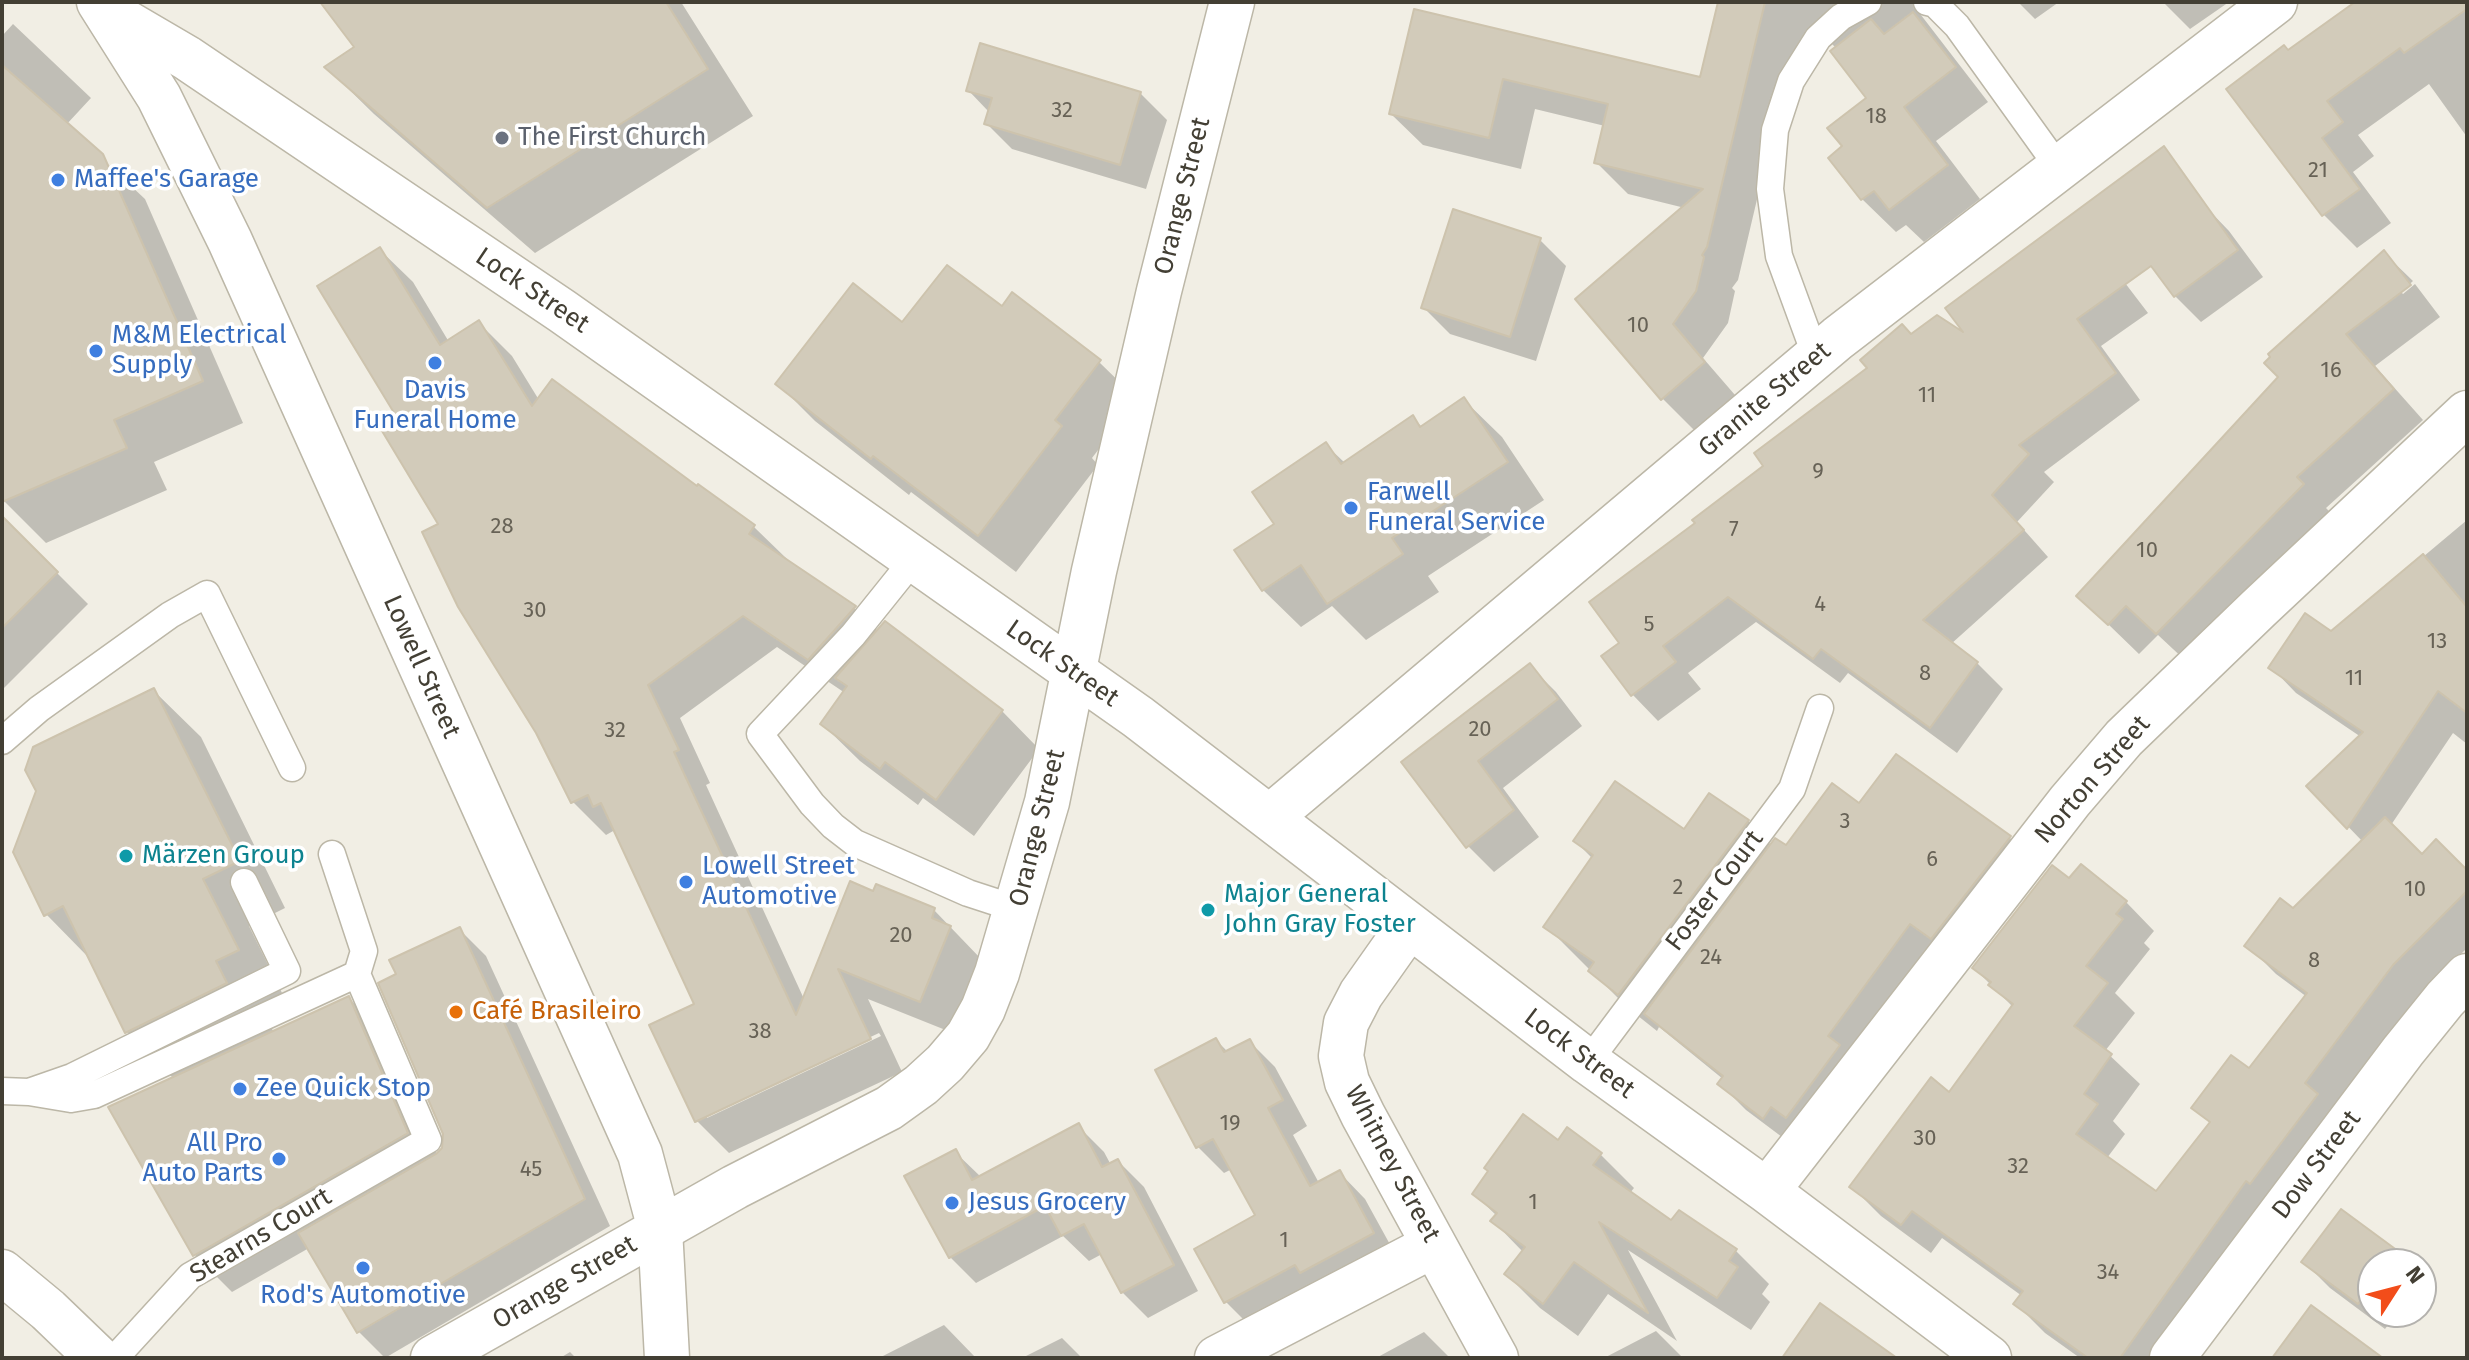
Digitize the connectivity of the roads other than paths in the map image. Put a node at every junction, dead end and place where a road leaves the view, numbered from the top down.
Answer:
1 (1232, 2) edge
2 (1868, 2) edge
3 (1927, 2) edge
4 (2275, 2) edge
5 (102, 6) edge
6 (2059, 168) junction
7 (1816, 357) junction
8 (2467, 413) edge
9 (914, 559) junction
10 (1074, 672) junction
11 (1820, 708) dead end
12 (2, 741) edge
13 (292, 768) dead end
14 (1270, 817) junction
15 (332, 854) dead end
16 (244, 882) dead end
17 (1017, 909) junction
18 (1409, 926) junction
19 (357, 974) junction
20 (2467, 976) edge
21 (1588, 1062) junction
22 (2, 1091) edge
23 (29, 1092) junction
24 (1767, 1191) junction
25 (660, 1229) junction
26 (1434, 1245) junction
27 (2, 1272) edge
28 (98, 1358) edge
29 (115, 1358) edge
30 (433, 1358) edge
31 (667, 1358) edge
32 (1217, 1358) edge
33 (1496, 1358) edge
34 (1989, 1358) edge
35 (2172, 1358) edge

1 - 10 street, Orange Street
2 - 7 lane
3 - 6 lane
4 - 6 street, Granite Street
5 - 9 street, Lock Street
5 - 25 street, Lowell Street
6 - 7 street, Granite Street
7 - 14 street, Granite Street
8 - 24 street, Norton Street
9 - 10 street, Lock Street
9 - 17 lane
10 - 14 street, Lock Street
10 - 17 street, Orange Street
11 - 21 lane, Foster Court
12 - 13 lane
14 - 18 street, Lock Street
15 - 19 lane
16 - 23 lane
17 - 25 street, Orange Street
18 - 21 street, Lock Street
18 - 26 street, Whitney Street
19 - 23 lane
19 - 29 lane, Stearns Court
20 - 35 street, Dow Street
21 - 24 street, Lock Street
22 - 23 lane
24 - 34 street, Lock Street
25 - 30 street, Orange Street
25 - 31 street, Lowell Street
26 - 32 street
26 - 33 street, Whitney Street
27 - 28 street

